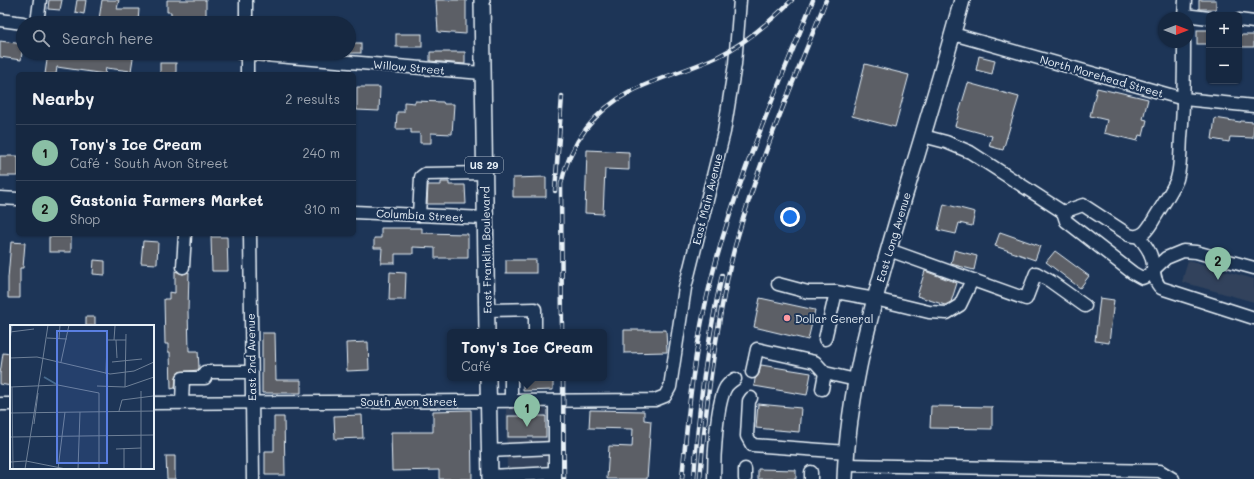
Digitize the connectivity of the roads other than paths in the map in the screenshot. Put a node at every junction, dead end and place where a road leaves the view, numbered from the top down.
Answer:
1 (40, 0) edge
2 (246, 0) edge
3 (482, 0) edge
4 (740, 0) edge
5 (962, 0) edge
6 (1185, 0) edge
7 (1184, 12) edge
8 (38, 16) edge
9 (246, 16) edge
10 (1194, 17) edge
11 (1206, 18) edge
12 (0, 20) edge
13 (1242, 20) edge
14 (16, 22) edge
15 (1254, 22) edge
16 (953, 34) junction
17 (1184, 48) edge
18 (246, 60) edge
19 (328, 60) edge
20 (247, 72) edge
21 (482, 73) junction
22 (1184, 99) junction
23 (1254, 106) edge
24 (923, 136) junction
25 (484, 173) junction
26 (0, 198) edge
27 (16, 199) edge
28 (356, 212) edge
29 (1063, 212) junction
30 (419, 215) junction
31 (485, 218) junction
32 (185, 236) edge
33 (250, 236) edge
34 (1139, 237) junction
35 (889, 250) junction
36 (183, 267) dead end
37 (1154, 268) junction
38 (1254, 268) edge
39 (972, 280) junction
40 (778, 284) dead end
41 (836, 292) junction
42 (875, 299) junction
43 (1085, 306) dead end
44 (487, 310) junction
45 (1254, 318) edge
46 (487, 329) edge
47 (535, 329) edge
48 (825, 339) dead end
49 (251, 372) junction
50 (752, 372) dead end
51 (825, 373) junction
52 (735, 379) dead end
53 (856, 380) junction
54 (488, 381) edge
55 (511, 381) edge
56 (822, 389) dead end
57 (665, 396) joint
58 (751, 398) dead end
59 (488, 401) junction
60 (511, 401) junction
61 (555, 401) junction
62 (182, 402) junction
63 (252, 402) junction
64 (154, 403) edge
65 (555, 448) junction
66 (489, 451) junction
67 (846, 465) edge
68 (555, 476) edge
69 (490, 478) edge
70 (253, 479) edge
71 (714, 479) edge
72 (1173, 479) edge

1 - 8 street
2 - 9 street
3 - 21 main road, East Franklin Boulevard / US 29
4 - 57 street, East Main Avenue
5 - 16 main road, East Long Avenue
6 - 7 street
10 - 11 street
12 - 14 street
13 - 15 street
16 - 22 street, North Morehead Street
16 - 24 main road, East Long Avenue
17 - 22 street
18 - 20 street
19 - 21 street, Willow Street
21 - 25 main road, East Franklin Boulevard / US 29
22 - 23 street, North Morehead Street
22 - 34 street
24 - 29 street
24 - 35 main road, East Long Avenue
25 - 30 street
25 - 31 main road, East Franklin Boulevard / US 29
26 - 27 street
28 - 30 street, Columbia Street
29 - 34 street
29 - 37 street
30 - 31 street, Columbia Street
31 - 44 main road, East Franklin Boulevard / US 29
32 - 36 street
33 - 49 street, East 2nd Avenue
34 - 37 street
35 - 39 street
35 - 42 main road, East Long Avenue
37 - 38 street
37 - 45 street
39 - 42 street
39 - 43 street
40 - 41 street
41 - 42 street
41 - 48 street
42 - 53 main road, East Long Avenue
44 - 46 main road, East Franklin Boulevard / US 29
44 - 47 street
49 - 62 street
49 - 63 street, East 2nd Avenue
50 - 51 street
51 - 53 street
51 - 56 street
52 - 71 street
53 - 67 main road, East Long Avenue
54 - 59 main road
55 - 60 street
57 - 61 street, South Avon Street
58 - 67 street
59 - 60 street, South Avon Street
59 - 63 street, South Avon Street
59 - 66 main road
60 - 61 street, South Avon Street
61 - 65 street
62 - 63 street, South Avon Street
62 - 64 street, South Avon Street
63 - 70 street, East 2nd Avenue
65 - 66 street
65 - 68 street
66 - 69 main road
67 - 72 street
68 - 69 street

